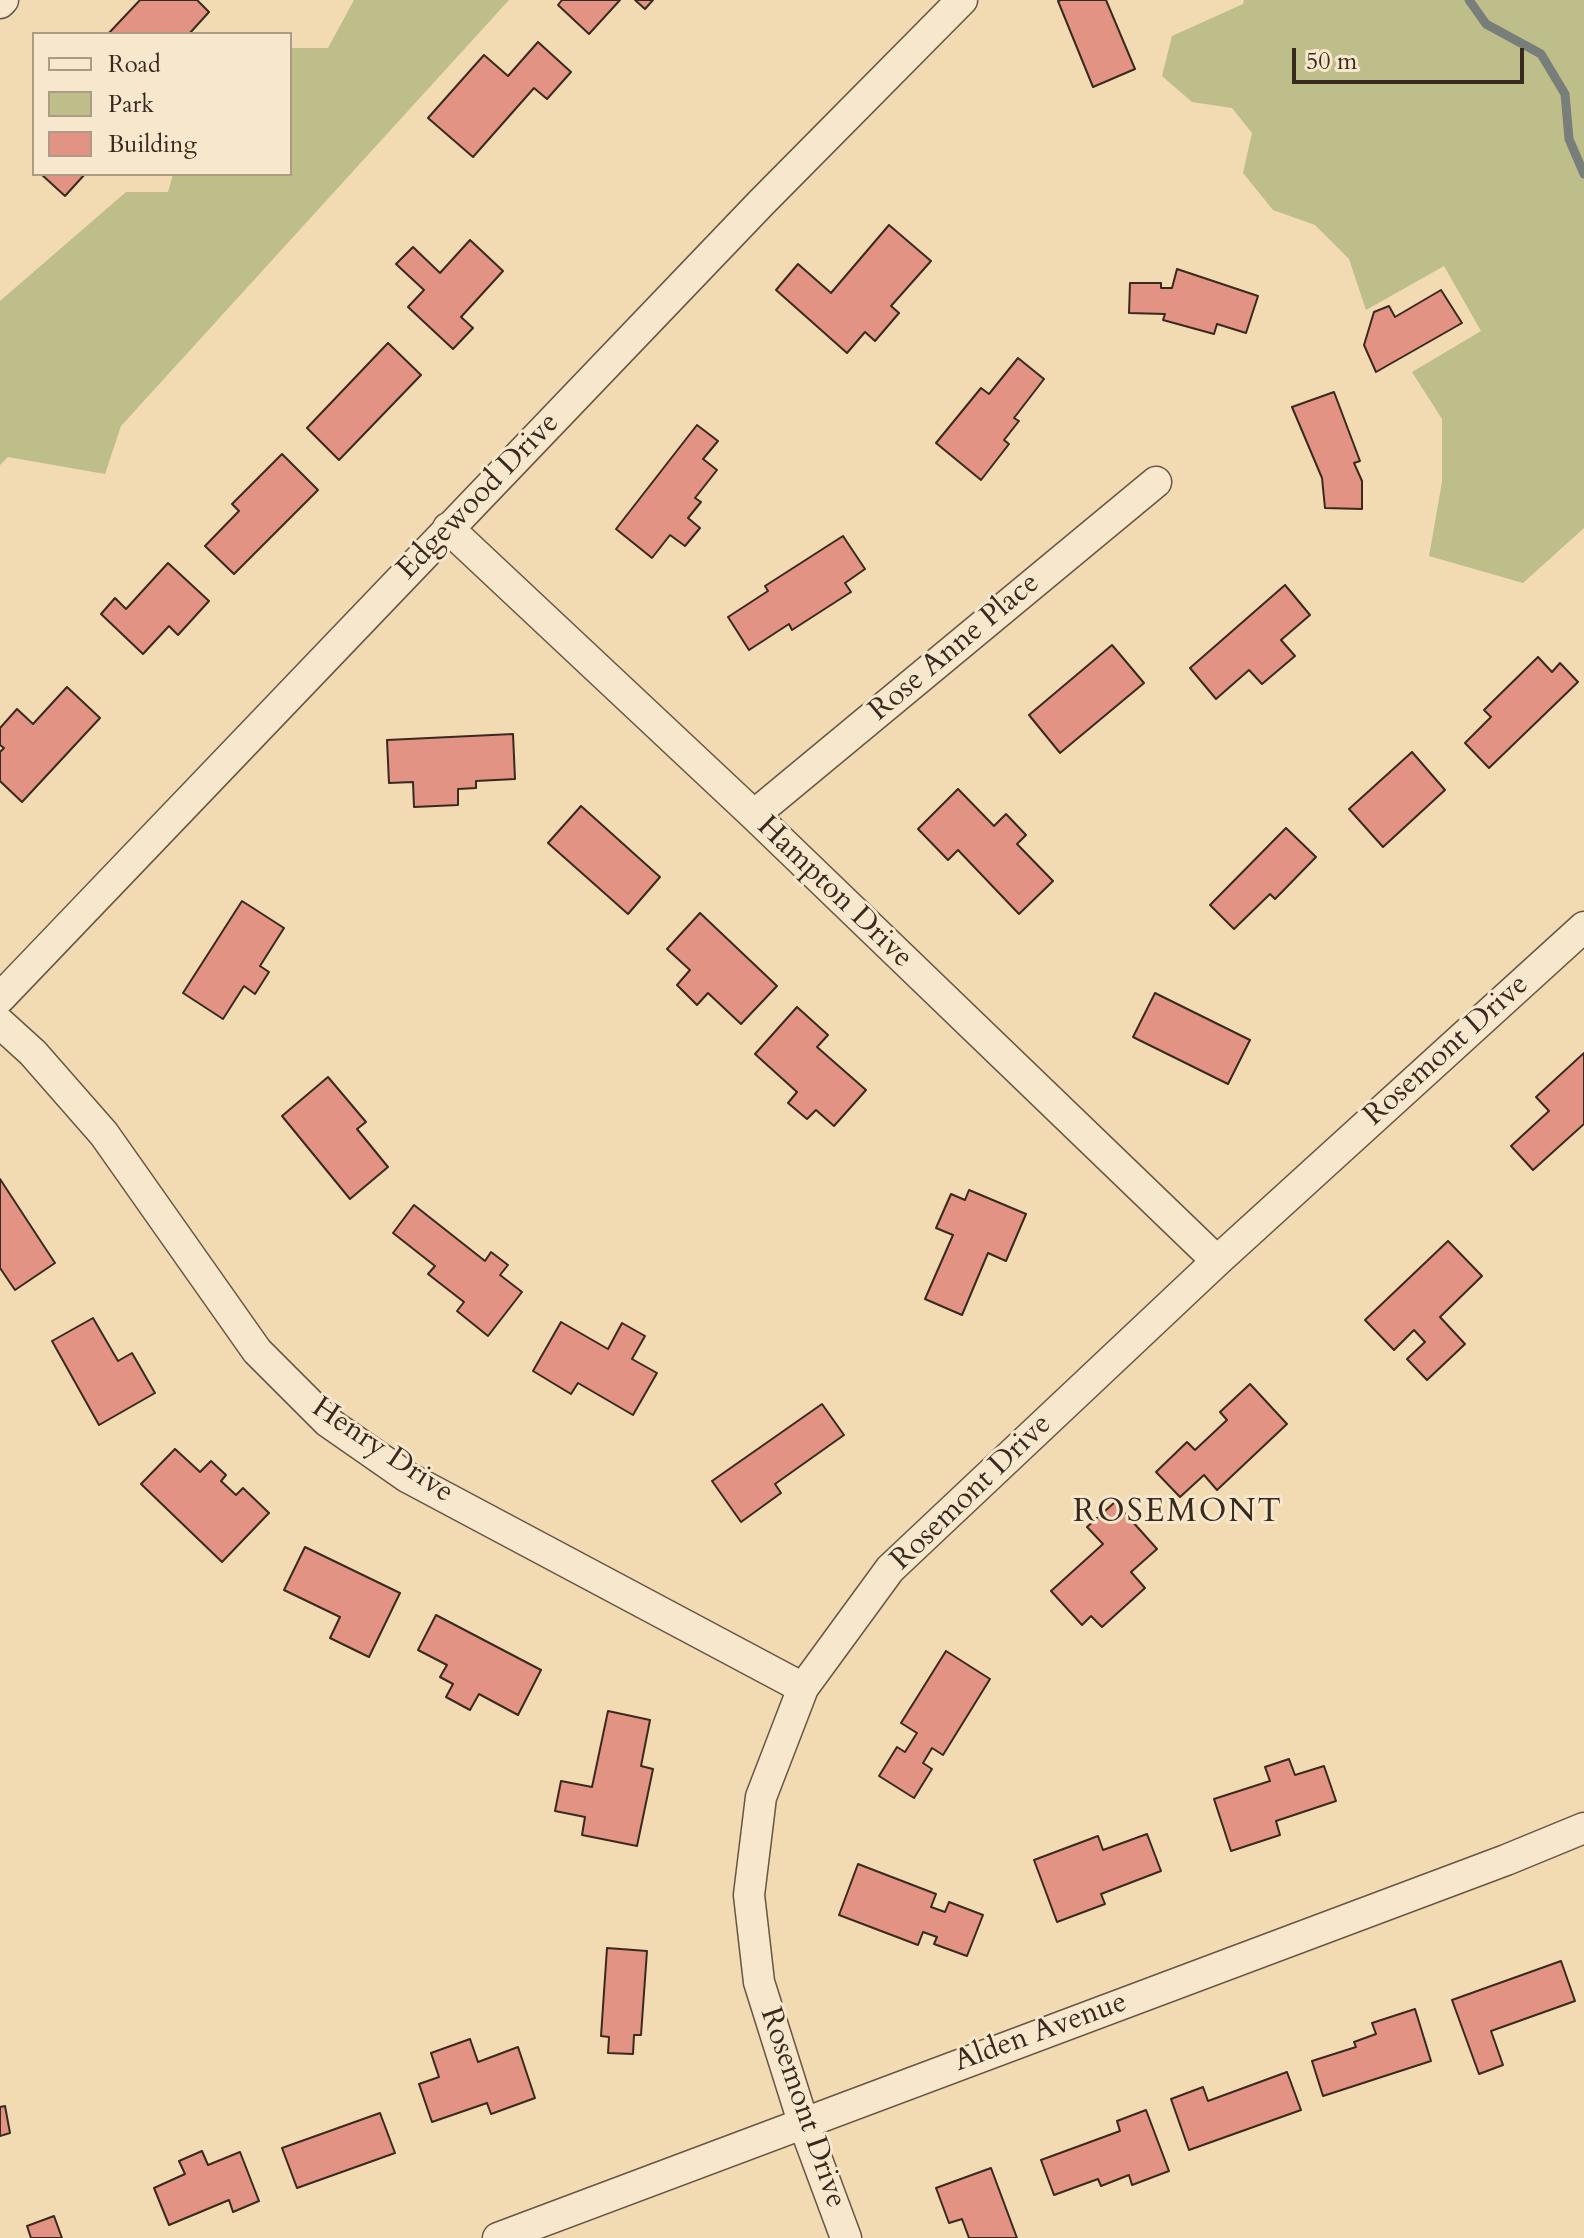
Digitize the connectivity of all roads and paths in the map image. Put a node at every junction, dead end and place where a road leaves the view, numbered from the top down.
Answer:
1 (962, 0) edge
2 (1156, 482) dead end
3 (448, 528) junction
4 (754, 815) junction
5 (1584, 927) edge
6 (0, 998) edge
7 (0, 1023) edge
8 (1217, 1261) junction
9 (803, 1688) junction
10 (1584, 1828) edge
11 (803, 2122) junction
12 (498, 2238) edge
13 (846, 2238) edge

1 - 3 street, Edgewood Drive
2 - 4 street, Rose Anne Place
3 - 4 street, Hampton Drive
3 - 6 street, Edgewood Drive
4 - 8 street, Hampton Drive
5 - 8 street, Rosemont Drive
7 - 9 street, Henry Drive
8 - 9 street, Rosemont Drive
9 - 11 street, Rosemont Drive
10 - 11 street, Alden Avenue
11 - 12 street, Alden Avenue
11 - 13 street, Rosemont Drive

